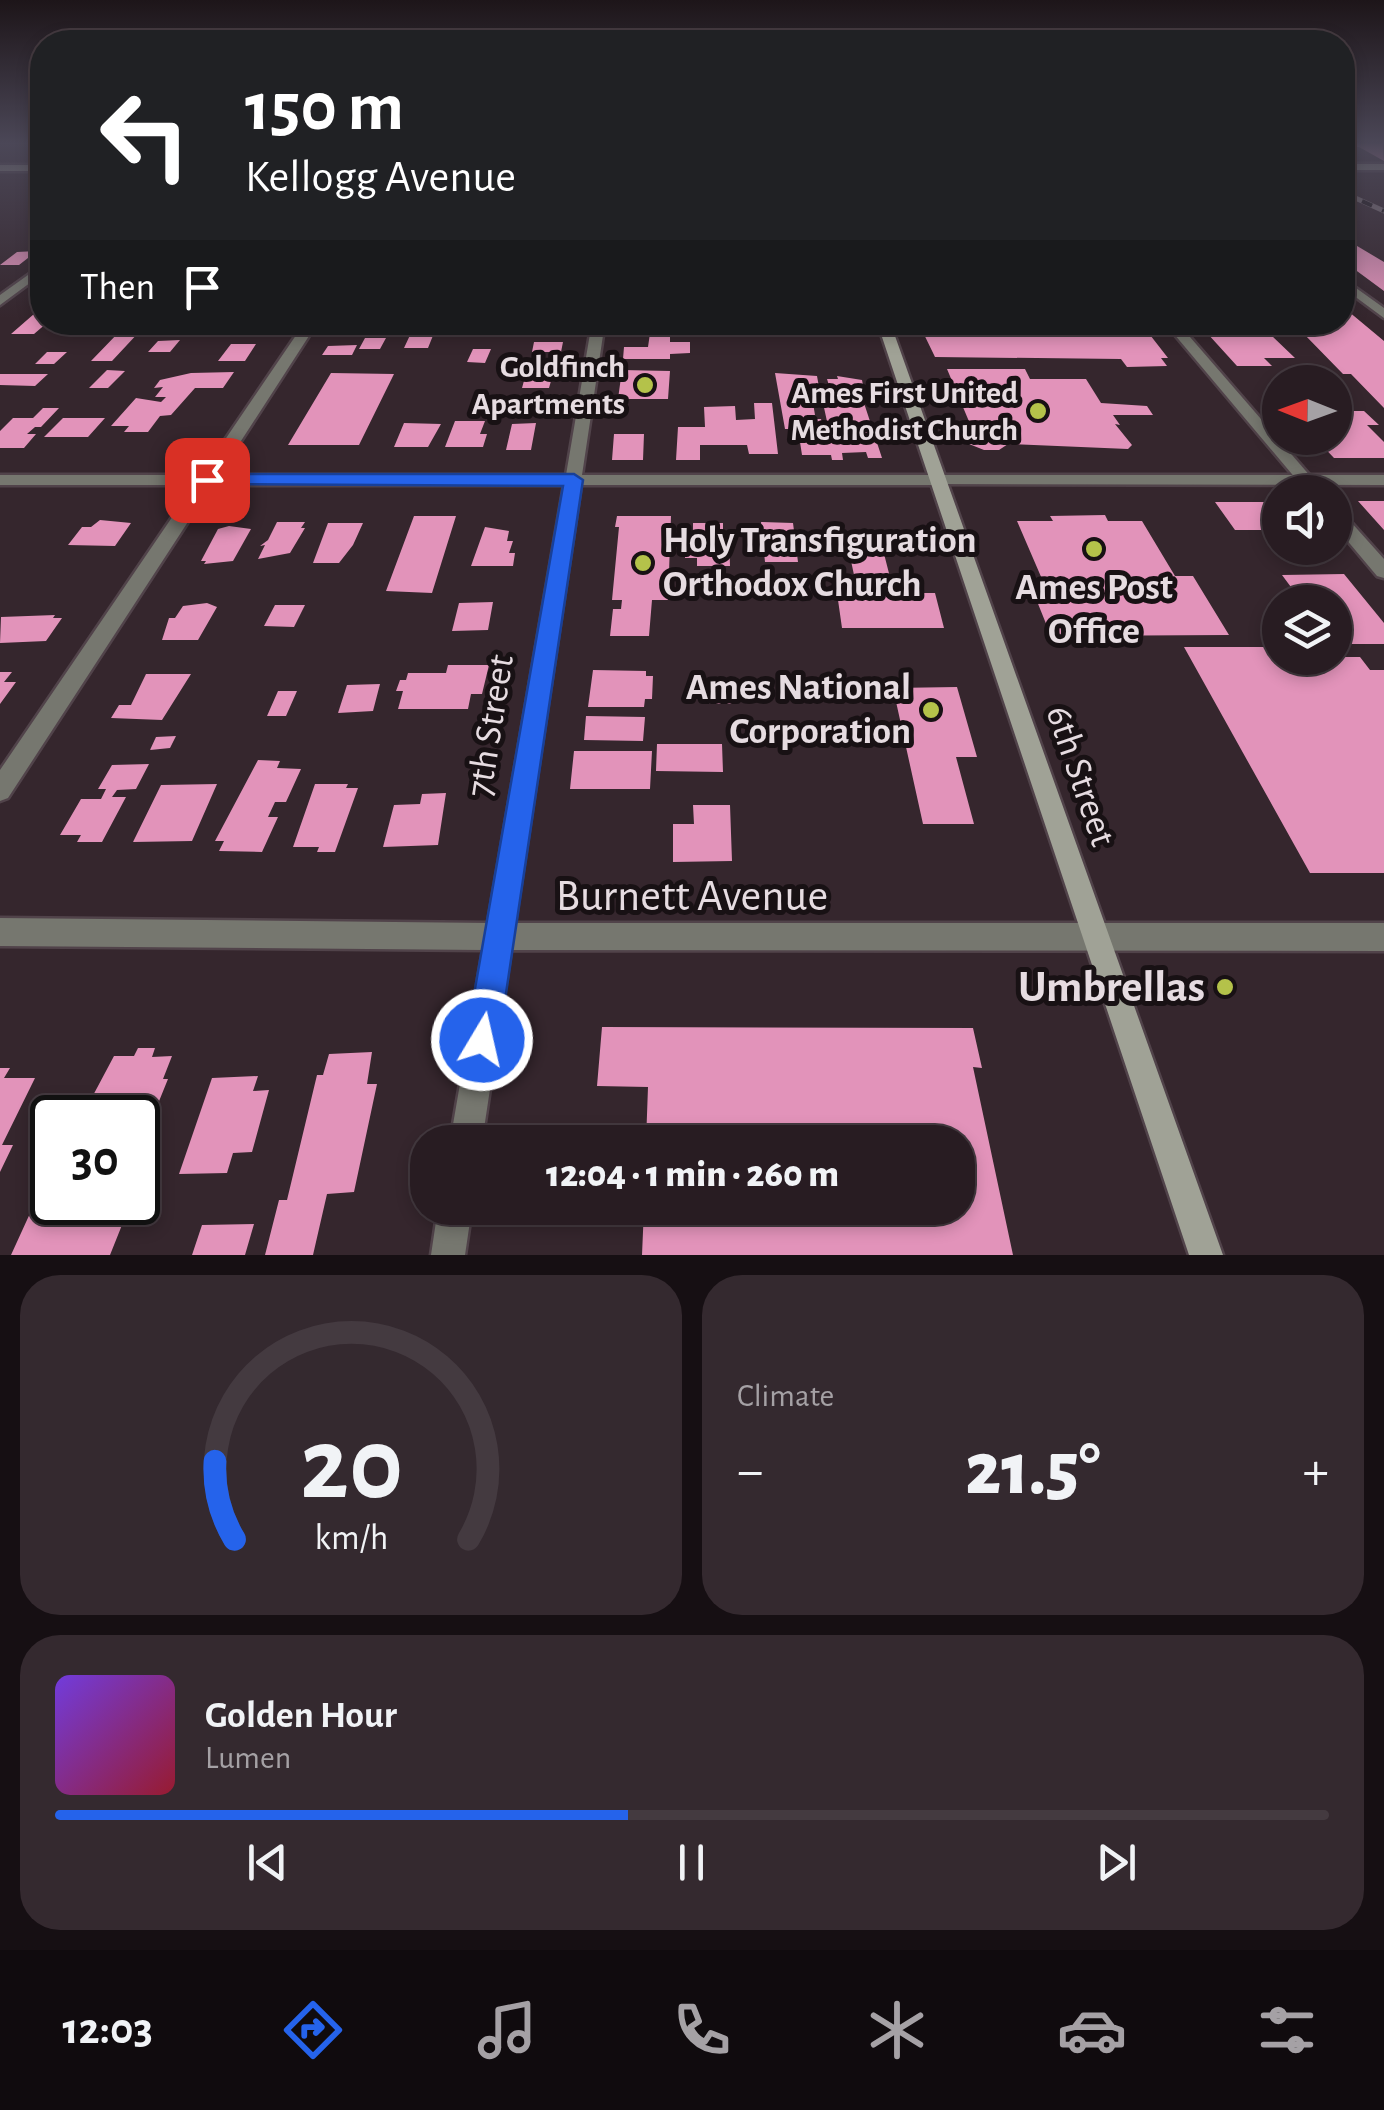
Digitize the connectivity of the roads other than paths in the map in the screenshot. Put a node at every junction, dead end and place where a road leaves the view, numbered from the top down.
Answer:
1 (30, 279) edge
2 (0, 282) edge
3 (26, 282) junction
4 (30, 282) edge
5 (1355, 291) edge
6 (0, 301) edge
7 (1384, 314) edge
8 (303, 335) edge
9 (597, 335) edge
10 (887, 335) edge
11 (1181, 335) edge
12 (1302, 475) edge
13 (0, 480) edge
14 (207, 480) junction
15 (574, 480) junction
16 (937, 480) junction
17 (1384, 480) edge
18 (1352, 483) edge
19 (1262, 485) edge
20 (1352, 534) edge
21 (1384, 572) edge
22 (0, 790) edge
23 (0, 932) edge
24 (1384, 937) edge
25 (499, 938) junction
26 (1096, 938) junction
27 (469, 1125) edge
28 (452, 1225) edge
29 (448, 1255) edge
30 (1206, 1255) edge

1 - 3 street
2 - 3 street
3 - 4 street
3 - 6 street
5 - 7 street
8 - 14 street
9 - 15 street, 7th Street
10 - 16 main road, 6th Street
11 - 12 street
13 - 14 street
14 - 15 street
14 - 22 street
15 - 16 street
15 - 25 street, 7th Street
16 - 19 street
16 - 26 main road, 6th Street
17 - 18 street
20 - 21 street
23 - 25 street, Burnett Avenue
24 - 26 street, Burnett Avenue
25 - 26 street, Burnett Avenue
25 - 27 street, 7th Street
26 - 30 main road, 6th Street
28 - 29 street

